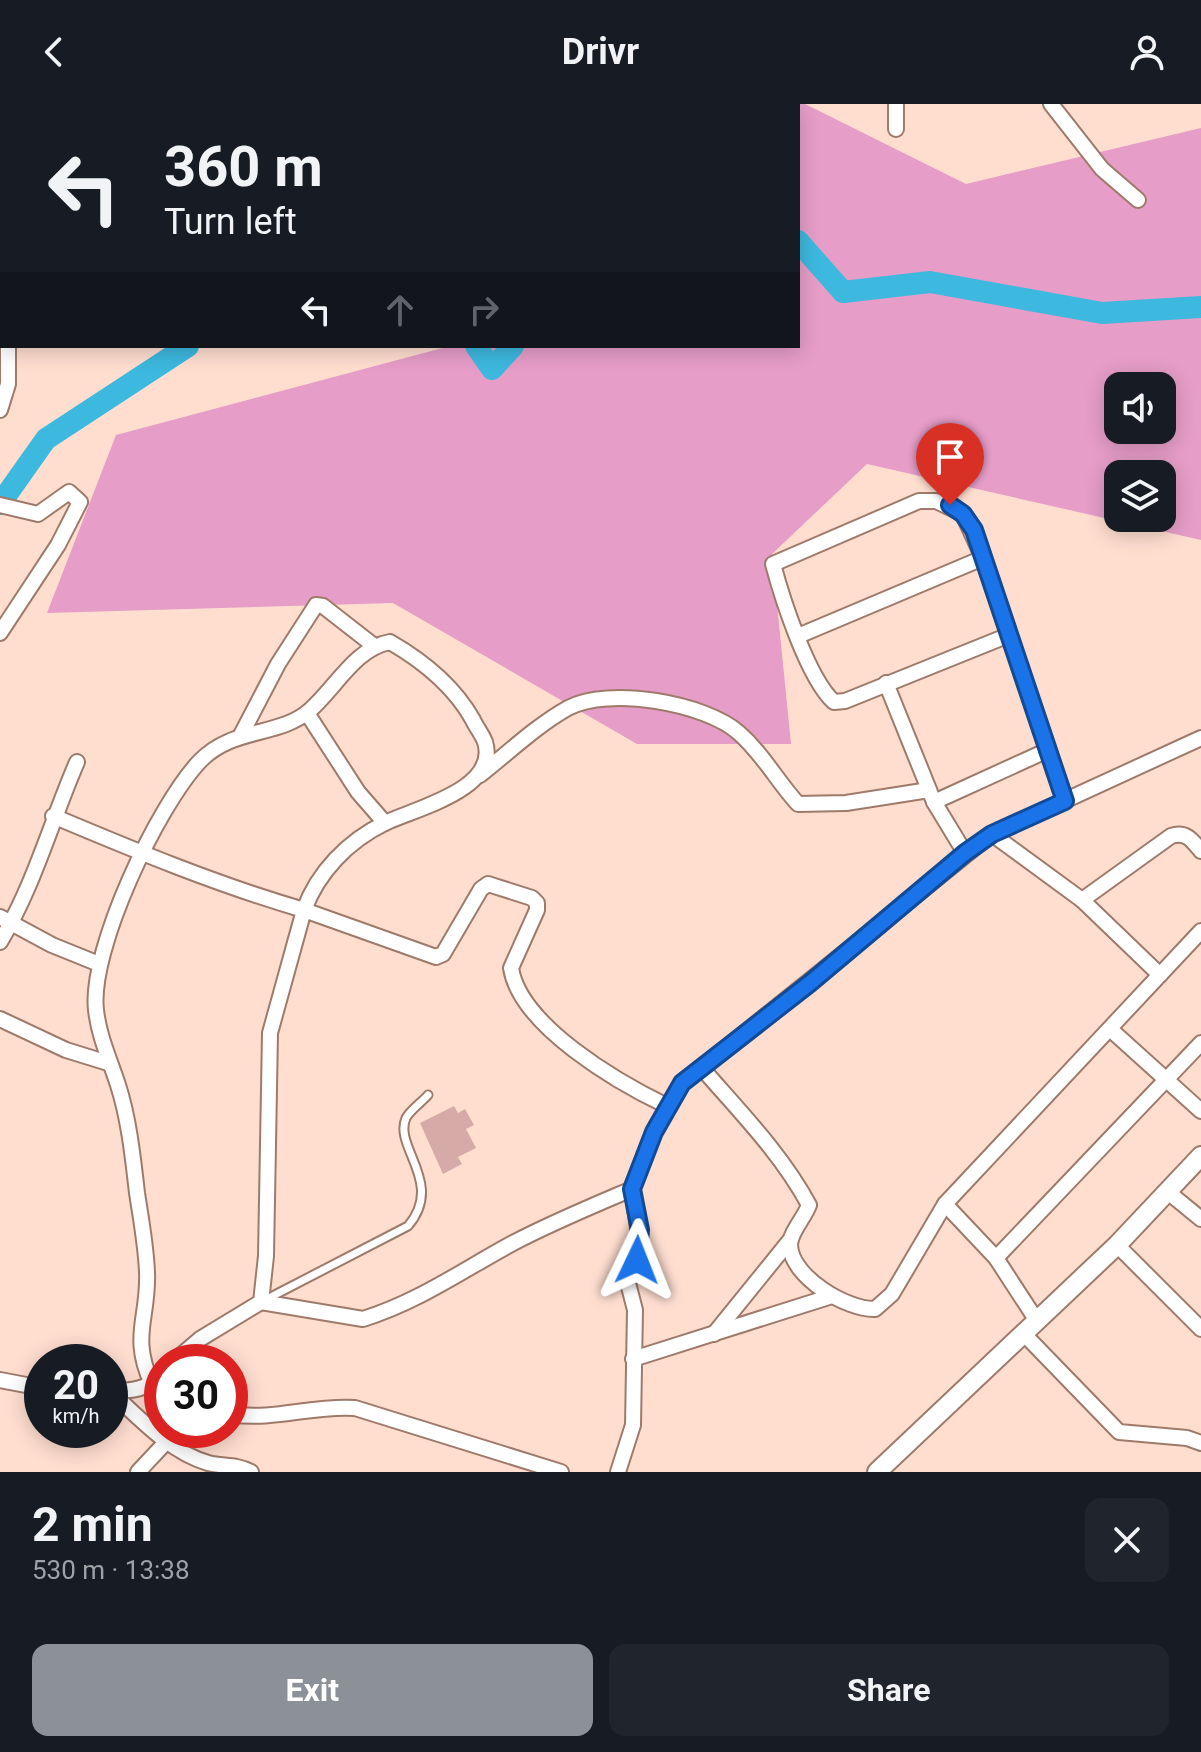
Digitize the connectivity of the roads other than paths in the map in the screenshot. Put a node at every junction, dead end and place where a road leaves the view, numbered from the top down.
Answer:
1 (896, 104) edge
2 (1051, 104) edge
3 (896, 129) dead end
4 (1138, 200) dead end
5 (8, 348) edge
6 (0, 410) edge
7 (0, 505) edge
8 (983, 558) junction
9 (0, 633) edge
10 (1009, 635) junction
11 (798, 636) junction
12 (373, 645) junction
13 (886, 683) junction
14 (307, 713) junction
15 (241, 735) junction
16 (1201, 738) edge
17 (1048, 750) junction
18 (77, 762) dead end
19 (477, 777) junction
20 (932, 796) junction
21 (1065, 801) junction
22 (53, 816) junction
23 (385, 823) junction
24 (992, 834) junction
25 (1201, 851) edge
26 (965, 853) junction
27 (142, 854) junction
28 (1082, 900) junction
29 (304, 910) junction
30 (6, 920) edge
31 (1201, 931) edge
32 (0, 942) edge
33 (99, 964) junction
34 (1160, 975) junction
35 (0, 1019) edge
36 (1110, 1029) junction
37 (1201, 1043) edge
38 (108, 1063) junction
39 (701, 1067) junction
40 (1166, 1081) junction
41 (428, 1095) dead end
42 (667, 1106) junction
43 (1201, 1111) edge
44 (1201, 1156) edge
45 (632, 1189) junction
46 (1168, 1192) junction
47 (945, 1204) junction
48 (1201, 1219) edge
49 (791, 1239) junction
50 (1117, 1245) junction
51 (996, 1258) junction
52 (832, 1296) junction
53 (261, 1302) junction
54 (1030, 1328) junction
55 (1201, 1329) edge
56 (714, 1334) junction
57 (194, 1344) edge
58 (144, 1357) edge
59 (633, 1359) junction
60 (0, 1380) edge
61 (24, 1385) edge
62 (128, 1407) edge
63 (248, 1416) edge
64 (144, 1421) edge
65 (1201, 1443) edge
66 (160, 1448) edge
67 (180, 1448) edge
68 (138, 1472) edge
69 (251, 1472) edge
70 (561, 1472) edge
71 (618, 1472) edge
72 (877, 1472) edge

1 - 3 street
2 - 4 street
5 - 6 street
7 - 9 street
8 - 10 street
8 - 11 street
8 - 11 street
10 - 13 street
10 - 17 street
11 - 13 street
12 - 14 street
12 - 15 street
12 - 19 street
13 - 20 street
14 - 15 street
14 - 23 street
15 - 27 street
16 - 21 street
17 - 20 street
17 - 21 street
18 - 22 street
19 - 20 street
19 - 23 street
20 - 26 street
21 - 24 street
22 - 27 street
22 - 30 street
23 - 29 street
24 - 26 street
24 - 28 street
25 - 28 street
26 - 39 street
27 - 29 street
27 - 33 street
28 - 34 street
29 - 42 street
29 - 53 street
30 - 32 street
30 - 33 street
31 - 34 street
33 - 38 street
34 - 36 street
35 - 38 street
36 - 40 street
36 - 47 street
37 - 40 street
38 - 58 street
39 - 42 street
39 - 49 street
40 - 43 street
40 - 51 street
41 - 53 lane
42 - 45 street
44 - 46 street
45 - 53 street
45 - 59 street
46 - 48 street
46 - 50 street
47 - 51 street
47 - 52 street
49 - 52 street
49 - 56 street
50 - 54 street
50 - 55 street
51 - 54 street
52 - 56 street
53 - 57 street
54 - 65 street
54 - 72 street
56 - 59 street
59 - 71 street
60 - 61 street
62 - 64 street
63 - 70 street
66 - 68 street
67 - 69 street

